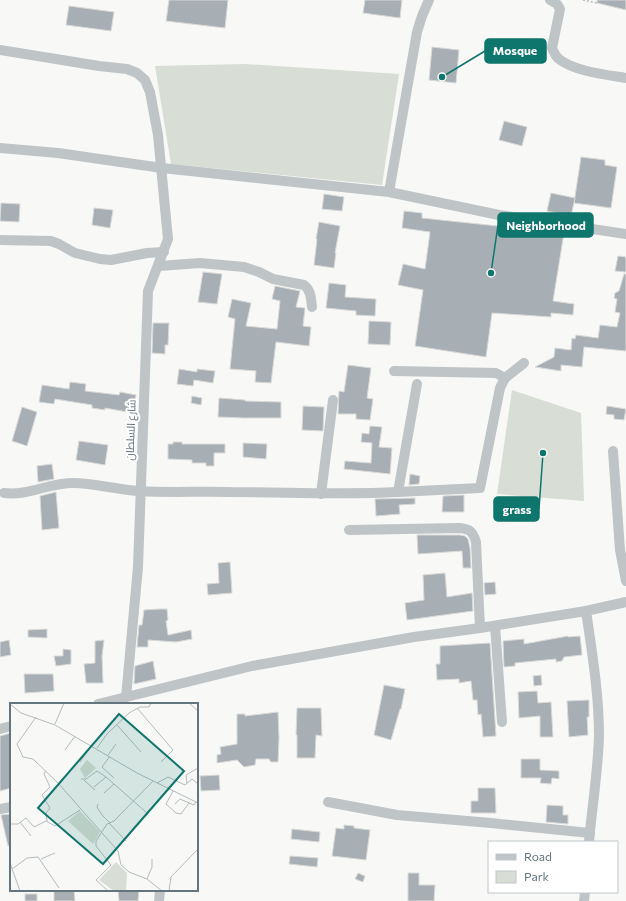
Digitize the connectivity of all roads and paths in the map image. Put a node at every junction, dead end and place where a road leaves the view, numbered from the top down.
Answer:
1 (429, 0) edge
2 (550, 0) edge
3 (583, 0) edge
4 (598, 3) dead end
5 (0, 50) edge
6 (626, 78) edge
7 (0, 148) edge
8 (162, 168) junction
9 (388, 192) junction
10 (626, 234) edge
11 (0, 240) edge
12 (164, 252) junction
13 (159, 266) junction
14 (312, 307) dead end
15 (524, 363) dead end
16 (394, 371) dead end
17 (505, 378) junction
18 (417, 384) dead end
19 (333, 400) dead end
20 (613, 450) dead end
21 (140, 491) junction
22 (398, 492) junction
23 (4, 493) dead end
24 (321, 494) junction
25 (349, 530) dead end
26 (626, 581) edge
27 (626, 602) edge
28 (586, 611) junction
29 (495, 626) junction
30 (480, 628) junction
31 (126, 697) junction
32 (102, 703) edge
33 (502, 722) dead end
34 (10, 726) edge
35 (0, 728) edge
36 (328, 802) dead end
37 (10, 806) edge
38 (0, 809) edge
39 (589, 838) edge
40 (160, 891) edge
41 (159, 901) edge

1 - 9 street
2 - 6 street
3 - 4 path
5 - 8 street, شارع السلطان
7 - 8 street
8 - 9 street
8 - 12 street, شارع السلطان
9 - 10 street
11 - 12 street
12 - 13 street, شارع السلطان
13 - 14 street
13 - 21 street, شارع السلطان
15 - 17 street
16 - 17 street
17 - 22 street
18 - 22 street
19 - 24 street
20 - 26 street
21 - 23 street
21 - 24 street
21 - 31 street, شارع السلطان
22 - 24 street
25 - 30 street
27 - 28 street
28 - 29 street
28 - 39 street
29 - 30 street
29 - 33 street
30 - 31 street
31 - 32 street
34 - 35 street
36 - 39 street
37 - 38 street
40 - 41 street

